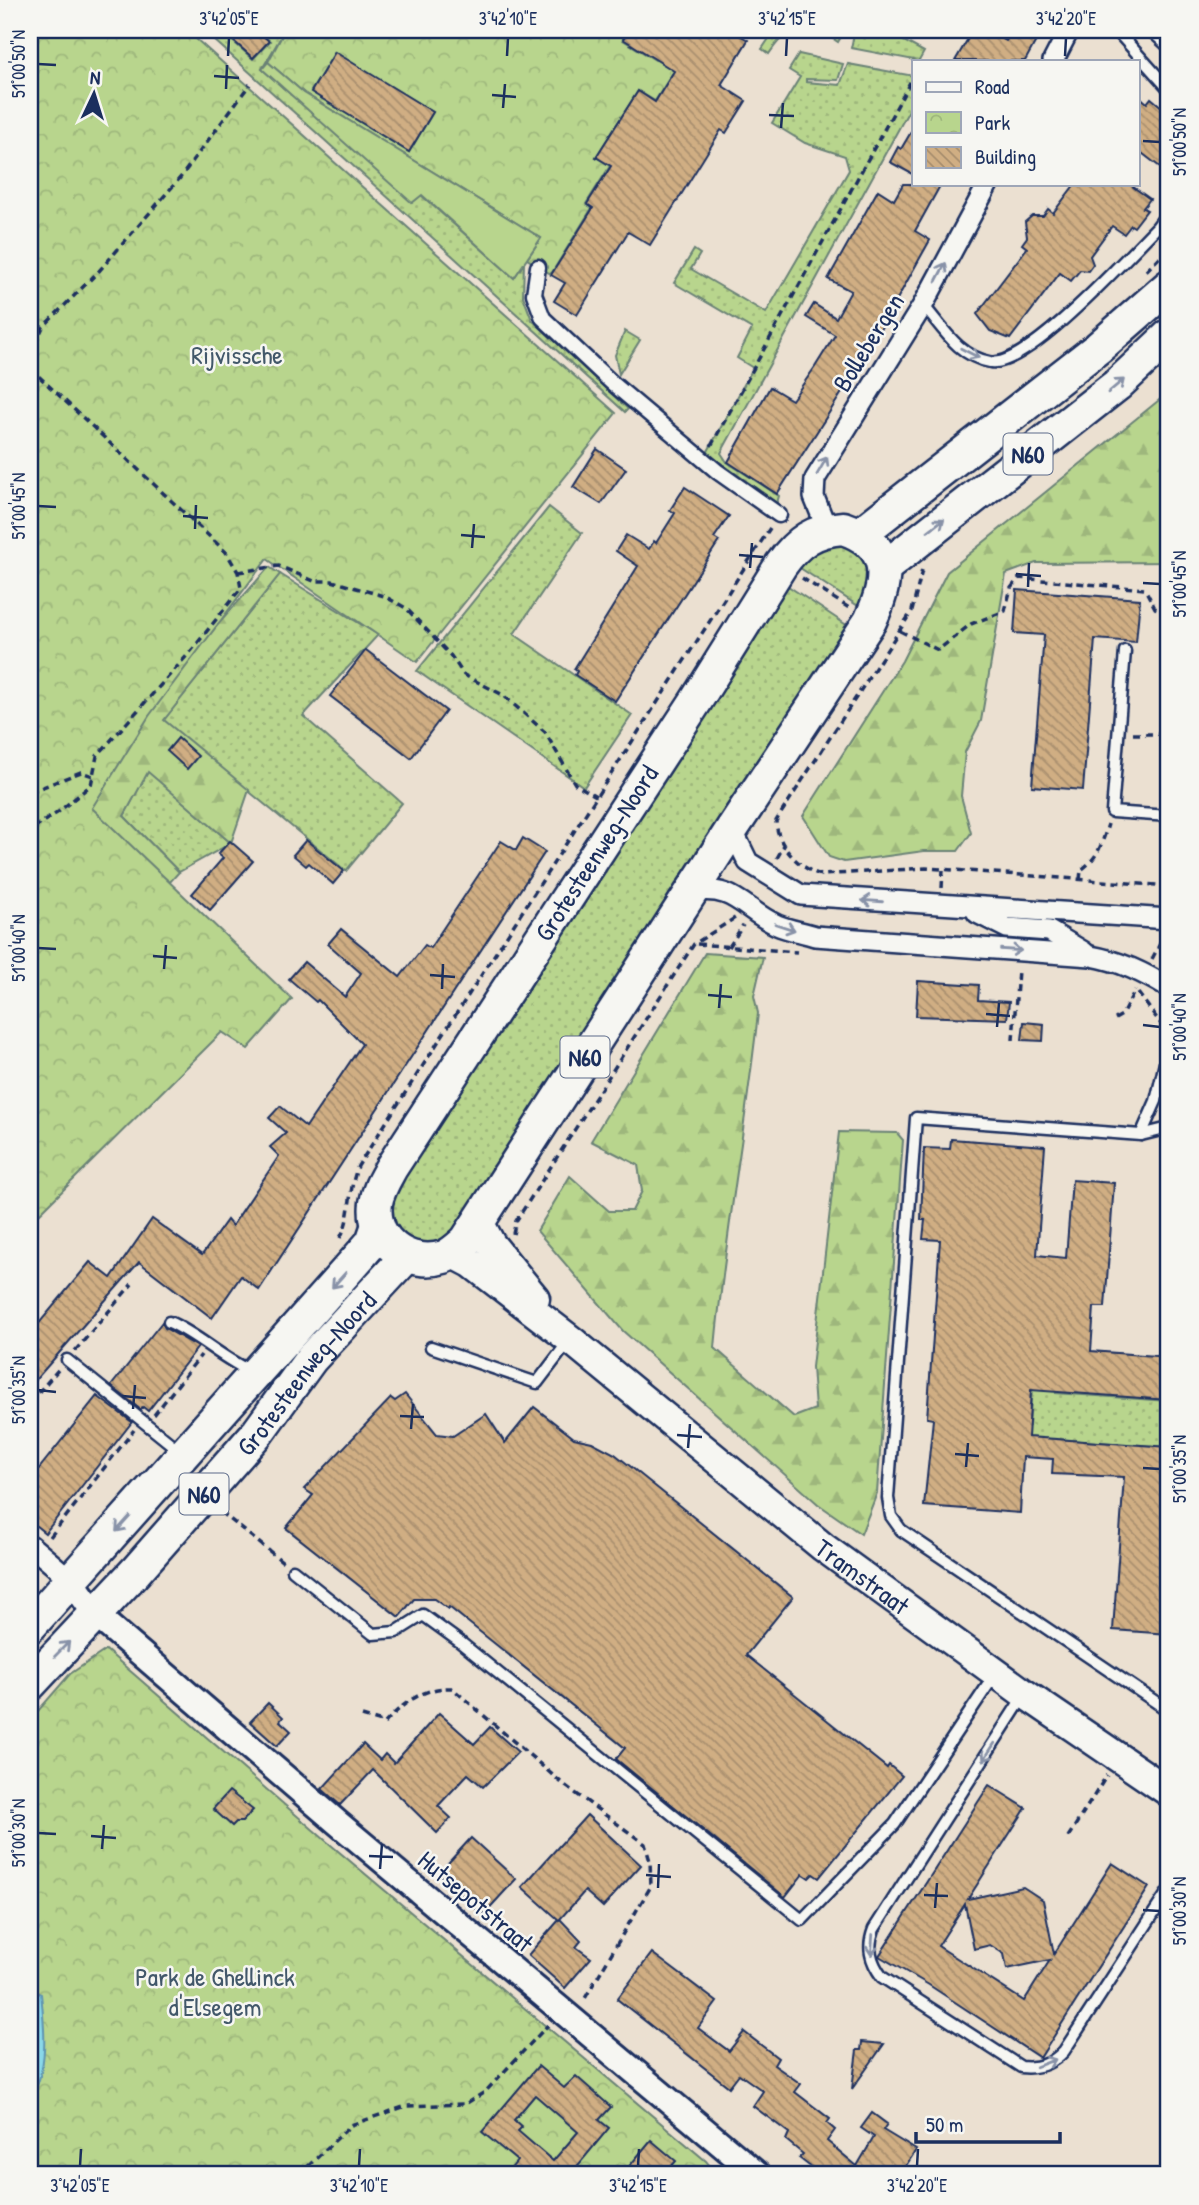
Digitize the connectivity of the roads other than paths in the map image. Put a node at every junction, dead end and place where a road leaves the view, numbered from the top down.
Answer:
1 (1069, 30) edge
2 (1116, 30) edge
3 (1157, 30) edge
4 (1169, 41) edge
5 (1054, 60) edge
6 (1169, 89) edge
7 (987, 186) edge
8 (1169, 211) edge
9 (538, 267) dead end
10 (1169, 286) edge
11 (923, 305) junction
12 (1169, 336) edge
13 (779, 515) dead end
14 (827, 529) junction
15 (860, 534) junction
16 (884, 568) junction
17 (1125, 650) dead end
18 (1169, 816) edge
19 (732, 829) junction
20 (691, 892) junction
21 (965, 907) junction
22 (1087, 916) junction
23 (1169, 919) edge
24 (1007, 928) junction
25 (1049, 931) junction
26 (957, 946) junction
27 (1091, 956) junction
28 (1169, 988) edge
29 (1169, 1046) edge
30 (1169, 1128) edge
31 (1140, 1135) junction
32 (479, 1222) junction
33 (378, 1225) junction
34 (452, 1253) junction
35 (407, 1256) junction
36 (169, 1322) dead end
37 (570, 1340) junction
38 (432, 1347) dead end
39 (67, 1360) road end
40 (256, 1374) junction
41 (184, 1455) junction
42 (34, 1549) edge
43 (293, 1570) road end
44 (71, 1580) junction
45 (96, 1615) junction
46 (30, 1626) edge
47 (996, 1673) junction
48 (30, 1684) edge
49 (1025, 1694) junction
50 (1169, 1711) edge
51 (1169, 1793) edge
52 (1169, 1889) edge
53 (749, 2173) edge

1 - 5 street
2 - 6 lane
3 - 4 street
11 -> 7 street, Bollebergen
11 -> 8 lane
9 - 13 street
10 - 15 highway, N60
14 -> 11 street, Bollebergen
16 -> 12 highway, N60
14 - 15 highway
14 - 33 highway, Grotesteenweg-Noord / N60
15 - 16 highway
16 - 19 highway, N60
17 - 18 lane
19 - 20 highway, N60
21 -> 19 street
20 -> 26 street
20 - 32 highway, N60
21 - 22 street
21 - 24 street
22 - 23 street
22 - 25 street
24 - 25 street
24 - 26 street
25 - 27 street
26 -> 27 street
27 - 28 street
29 - 31 lane
30 - 31 lane
31 - 50 lane
32 - 34 highway, N60
32 - 37 main road, Tramstraat
33 - 35 highway
33 -> 40 highway, Grotesteenweg-Noord / N60
34 - 35 highway
34 - 37 main road, Tramstraat
35 - 45 highway, Grotesteenweg-Noord / N60
36 - 40 lane
37 - 38 lane
37 - 47 main road, Tramstraat
39 - 41 lane
40 - 41 highway, Grotesteenweg-Noord / N60
41 -> 44 highway, Grotesteenweg-Noord / N60
42 - 44 street
43 - 47 lane
44 - 45 street, Hutsepotstraat
44 - 46 highway, N60
48 -> 45 highway, N60
45 - 53 street, Hutsepotstraat
47 - 49 main road, Tramstraat
49 - 51 main road, Tramstraat
49 -> 52 lane

